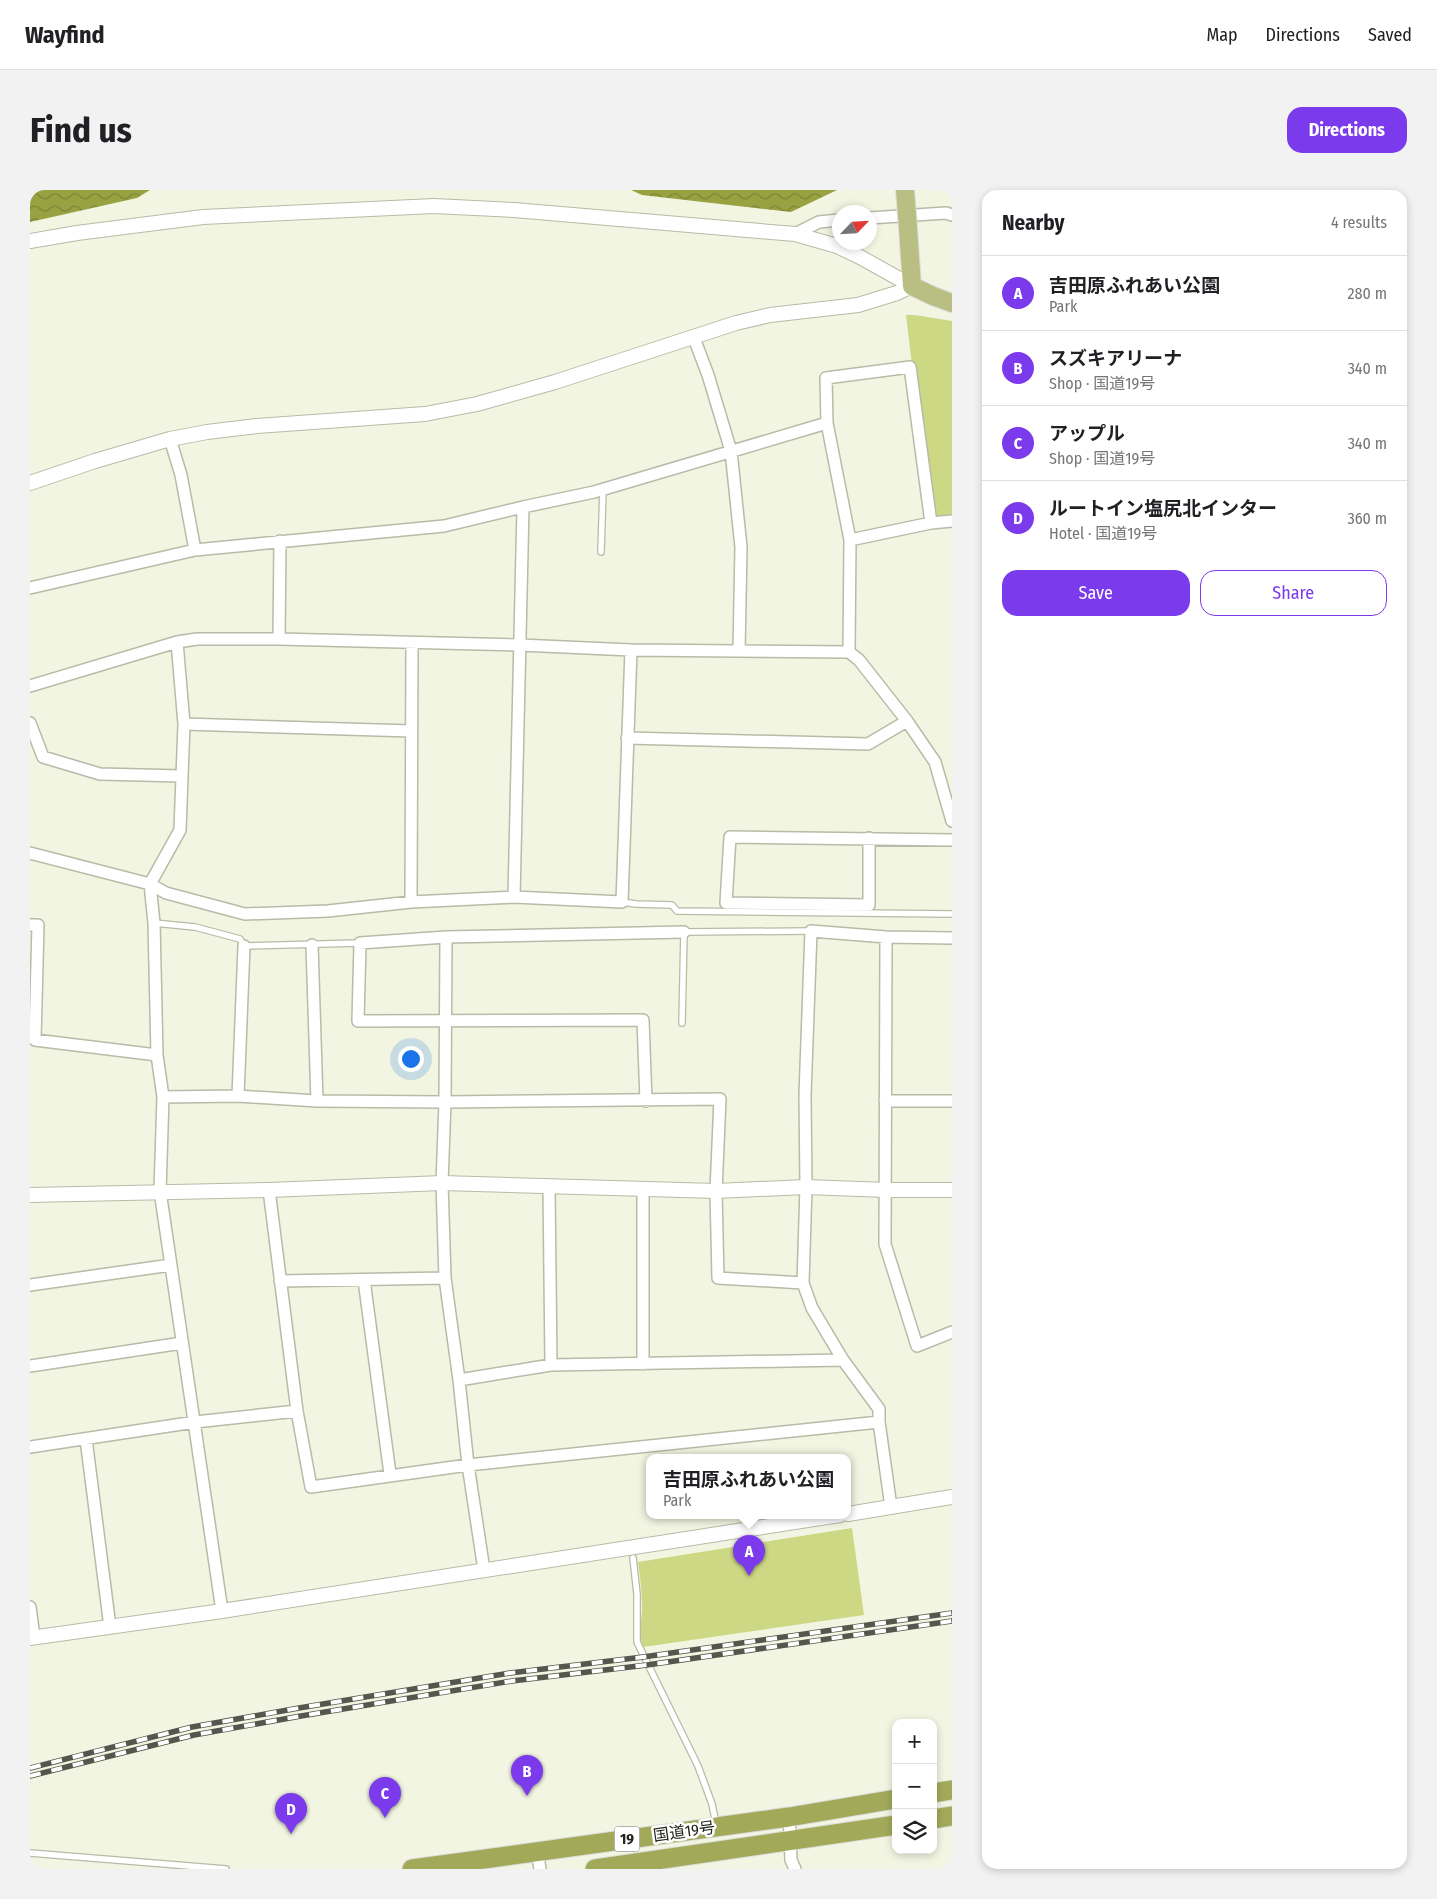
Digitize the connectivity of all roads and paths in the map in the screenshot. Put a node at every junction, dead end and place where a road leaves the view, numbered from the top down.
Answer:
1 (905, 190) edge
2 (952, 215) edge
3 (877, 218) edge
4 (832, 221) edge
5 (795, 234) junction
6 (30, 241) edge
7 (912, 286) junction
8 (952, 303) edge
9 (694, 338) junction
10 (827, 422) junction
11 (170, 439) junction
12 (731, 451) junction
13 (30, 483) edge
14 (603, 489) junction
15 (523, 507) junction
16 (952, 521) edge
17 (931, 523) junction
18 (850, 540) junction
19 (280, 541) junction
20 (195, 550) junction
21 (601, 552) dead end
22 (30, 588) edge
23 (279, 639) junction
24 (178, 642) junction
25 (412, 643) junction
26 (520, 645) junction
27 (631, 650) junction
28 (739, 652) junction
29 (849, 652) junction
30 (30, 686) edge
31 (908, 721) junction
32 (30, 723) edge
33 (184, 724) junction
34 (410, 731) junction
35 (627, 738) junction
36 (182, 776) junction
37 (952, 821) edge
38 (869, 838) junction
39 (952, 840) edge
40 (30, 853) edge
41 (150, 884) junction
42 (514, 896) junction
43 (411, 902) junction
44 (622, 902) junction
45 (952, 914) edge
46 (154, 923) junction
47 (30, 925) edge
48 (811, 930) junction
49 (684, 932) junction
50 (446, 937) junction
51 (886, 937) junction
52 (952, 938) edge
53 (360, 943) junction
54 (312, 945) junction
55 (244, 946) junction
56 (445, 1022) junction
57 (682, 1023) dead end
58 (157, 1055) junction
59 (238, 1096) junction
60 (163, 1097) junction
61 (317, 1101) junction
62 (646, 1101) junction
63 (885, 1101) junction
64 (952, 1101) edge
65 (445, 1102) junction
66 (442, 1183) junction
67 (549, 1186) junction
68 (806, 1187) junction
69 (643, 1189) junction
70 (269, 1190) junction
71 (887, 1190) junction
72 (952, 1190) edge
73 (160, 1191) junction
74 (716, 1191) junction
75 (30, 1195) edge
76 (171, 1265) junction
77 (445, 1278) junction
78 (364, 1280) junction
79 (280, 1281) junction
80 (803, 1282) junction
81 (30, 1285) edge
82 (952, 1332) edge
83 (182, 1343) junction
84 (843, 1360) junction
85 (643, 1364) junction
86 (551, 1365) junction
87 (30, 1366) edge
88 (459, 1380) junction
89 (297, 1410) junction
90 (195, 1422) junction
91 (879, 1422) junction
92 (86, 1439) junction
93 (30, 1447) edge
94 (468, 1465) junction
95 (390, 1474) junction
96 (952, 1497) edge
97 (891, 1507) junction
98 (851, 1514) edge
99 (814, 1519) edge
100 (633, 1558) dead end
101 (484, 1570) junction
102 (30, 1607) edge
103 (222, 1611) junction
104 (110, 1627) junction
105 (32, 1638) edge
106 (952, 1790) edge
107 (937, 1792) edge
108 (892, 1800) edge
109 (952, 1816) edge
110 (789, 1817) junction
111 (937, 1818) edge
112 (716, 1826) junction
113 (892, 1826) edge
114 (790, 1841) junction
115 (30, 1853) edge
116 (538, 1860) edge
117 (226, 1869) edge
118 (412, 1869) edge
119 (595, 1869) edge
120 (794, 1869) edge

1 - 7 main road, bridge
2 - 3 street
4 - 5 street
5 - 6 street
5 - 7 street
7 - 8 main road
7 - 9 street
9 - 11 street
9 - 12 street
10 - 12 street
10 - 17 street
10 - 18 street
11 - 13 street
11 - 20 street
12 - 14 street
12 - 28 street
14 - 15 street
14 - 21 lane
15 - 19 street
15 - 26 street
16 - 17 street
17 - 18 street
18 - 29 street
19 - 20 street
19 - 23 street
20 - 22 street
23 - 24 street
23 - 25 street
24 - 30 street
24 - 33 street
25 - 26 street
25 - 34 street
26 - 27 street
26 - 42 street
27 - 28 street
27 - 35 street
28 - 29 street
29 - 31 street
31 - 35 street
31 - 37 street
32 - 36 street
33 - 34 street
33 - 36 street
34 - 43 street
35 - 44 street
36 - 41 street
38 - 38 street
38 - 39 street
40 - 41 street
41 - 43 street
41 - 46 street
42 - 43 street
42 - 44 street
44 - 45 lane
46 - 55 lane
46 - 58 street
47 - 58 street
48 - 49 lane
48 - 51 street
48 - 68 street
49 - 50 street
49 - 57 lane
50 - 53 street
50 - 56 street
51 - 52 street
51 - 63 street
53 - 54 lane
53 - 56 street
54 - 55 lane
54 - 61 street
55 - 59 street
56 - 62 street
56 - 65 street
58 - 60 street
59 - 60 street
59 - 61 street
60 - 73 street
61 - 65 street
62 - 65 street
62 - 74 street
63 - 64 street
63 - 71 street
65 - 66 street
66 - 67 street
66 - 70 street
66 - 77 street
67 - 69 street
67 - 86 street
68 - 71 street
68 - 74 street
68 - 80 street
69 - 74 street
69 - 85 street
70 - 73 street
70 - 79 street
71 - 72 street
71 - 82 street
73 - 75 street
73 - 76 street
74 - 80 street
76 - 81 street
76 - 83 street
77 - 78 street
77 - 88 street
78 - 79 street
78 - 95 street
79 - 89 street
80 - 84 street
83 - 87 street
83 - 90 street
84 - 85 street
84 - 91 street
85 - 86 street
86 - 88 street
88 - 94 street
89 - 90 street
89 - 95 street
90 - 92 street
90 - 103 street
91 - 94 street
91 - 97 street
92 - 93 street
92 - 104 street
94 - 95 street
94 - 101 street
96 - 97 street
97 - 98 street
99 - 101 street
100 - 112 lane
101 - 103 street
102 - 105 street
103 - 104 street
104 - 105 street
106 - 107 highway
108 - 110 highway, 国道19号 / 19
109 - 111 highway
110 - 112 highway, 国道19号 / 19
110 - 114 street
112 - 116 highway, 国道19号 / 19
113 - 114 highway, 国道19号 / 19
114 - 119 highway, 国道19号 / 19
114 - 120 street
115 - 117 lane
116 - 118 highway, 国道19号 / 19

